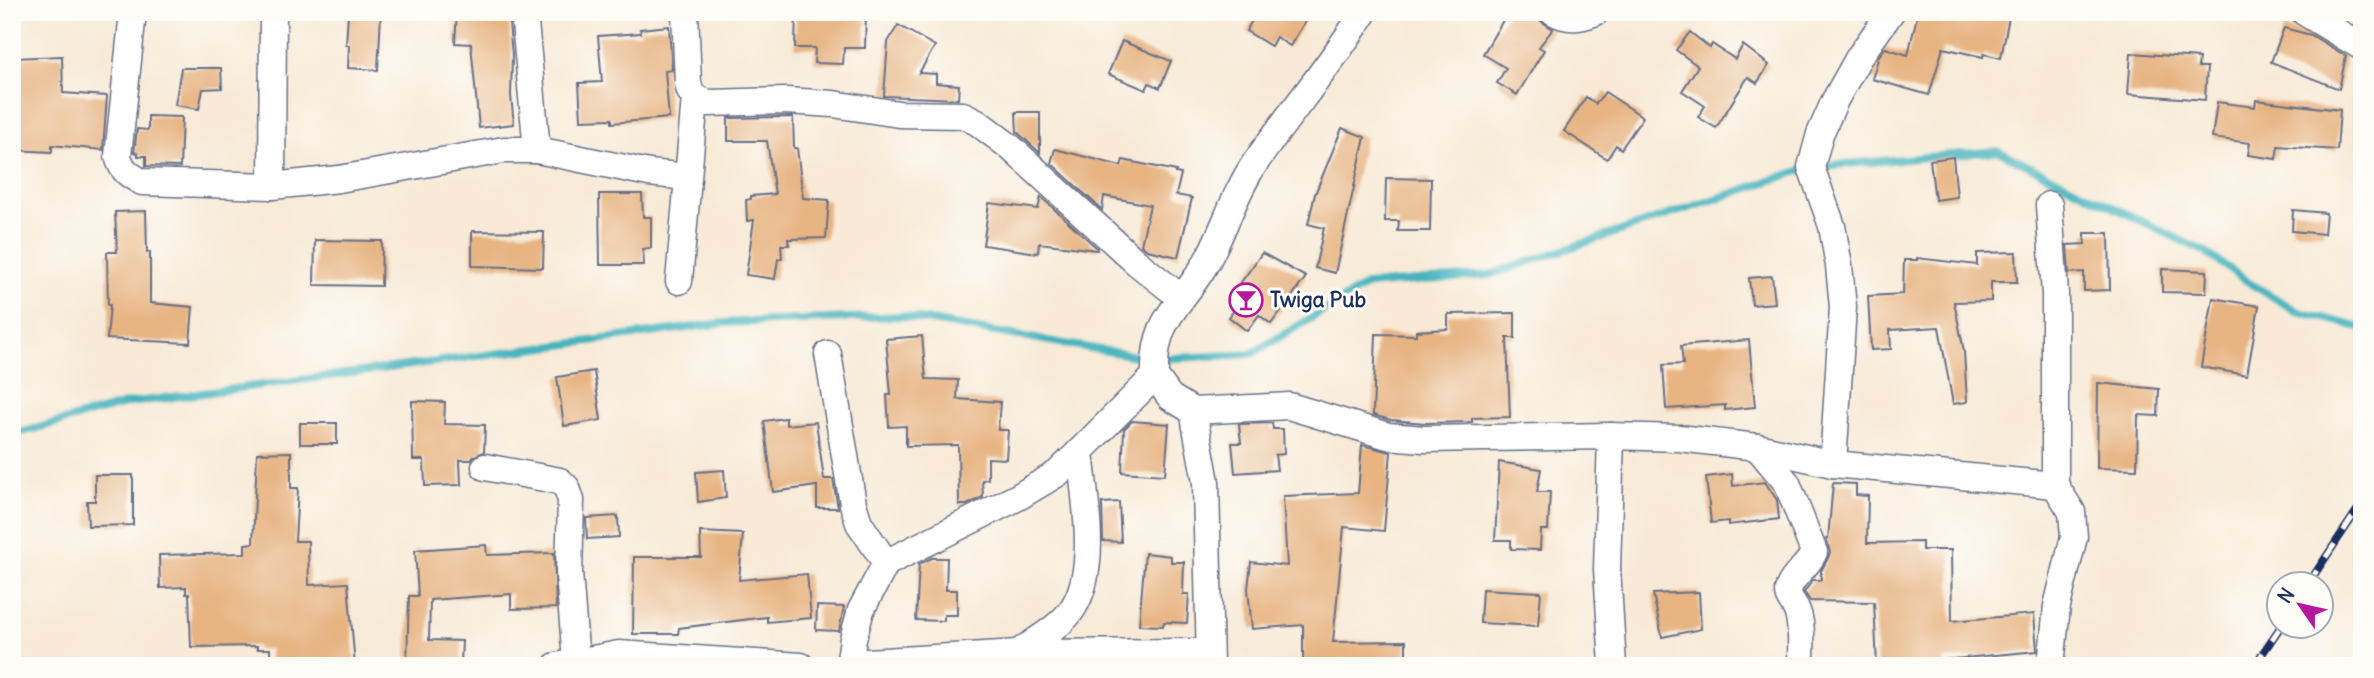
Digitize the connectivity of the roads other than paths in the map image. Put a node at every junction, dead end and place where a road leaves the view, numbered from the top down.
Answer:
1 (133, 12) edge
2 (273, 12) edge
3 (524, 12) edge
4 (685, 12) edge
5 (1364, 12) edge
6 (1554, 12) edge
7 (1596, 12) edge
8 (1891, 12) edge
9 (2304, 12) edge
10 (2362, 47) edge
11 (695, 98) junction
12 (537, 150) junction
13 (687, 177) junction
14 (272, 186) junction
15 (2049, 205) dead end
16 (679, 281) dead end
17 (1180, 297) junction
18 (828, 354) dead end
19 (1155, 376) junction
20 (1193, 411) junction
21 (1611, 436) junction
22 (1757, 447) junction
23 (1080, 451) junction
24 (1833, 464) junction
25 (485, 467) dead end
26 (2055, 485) junction
27 (886, 563) junction
28 (1018, 653) junction
29 (1210, 659) edge
30 (566, 664) edge
31 (849, 664) edge
32 (801, 666) edge
33 (1613, 666) edge
34 (1801, 666) edge
35 (2050, 666) edge

1 - 14 street
2 - 14 street
3 - 12 street
4 - 11 street
5 - 17 street
6 - 7 street
8 - 24 street
9 - 10 street
11 - 13 street
11 - 17 street
12 - 13 street
12 - 14 street
13 - 16 street
15 - 26 street
17 - 19 street
18 - 27 street
19 - 20 street
19 - 23 street
20 - 21 street
20 - 29 street
21 - 22 street
21 - 33 street
22 - 24 street
22 - 34 street
23 - 27 street
23 - 28 street
24 - 26 street
25 - 30 street
26 - 35 street
27 - 31 street
28 - 29 street
28 - 31 street
30 - 32 street

